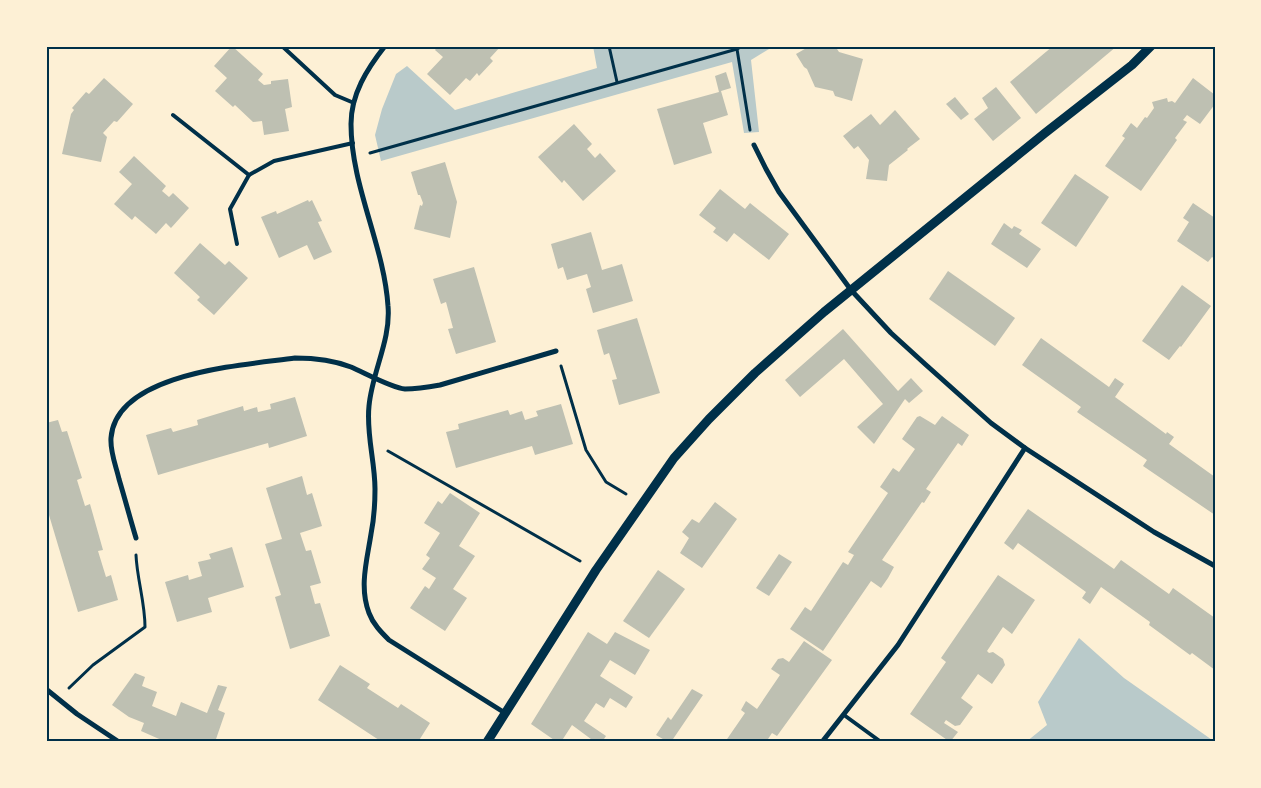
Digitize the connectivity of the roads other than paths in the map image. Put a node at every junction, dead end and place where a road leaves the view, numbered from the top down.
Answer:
1 (282, 46) edge
2 (385, 46) edge
3 (1151, 46) edge
4 (354, 103) junction
5 (173, 115) dead end
6 (353, 144) junction
7 (754, 145) road end
8 (249, 175) junction
9 (237, 244) dead end
10 (851, 290) junction
11 (556, 351) road end
12 (375, 378) junction
13 (1025, 448) junction
14 (136, 538) road end
15 (1215, 566) edge
16 (46, 690) edge
17 (505, 713) junction
18 (844, 715) junction
19 (119, 742) edge
20 (487, 742) edge
21 (822, 742) edge
22 (881, 742) edge

1 - 4 lane
2 - 4 street
3 - 10 street
4 - 6 street
5 - 8 lane
6 - 8 lane
6 - 12 street
7 - 10 street
8 - 9 lane
10 - 13 street
10 - 17 street
11 - 12 street
12 - 14 street
12 - 17 street
13 - 15 street
13 - 18 street
16 - 19 street
17 - 20 street
18 - 21 street
18 - 22 lane

